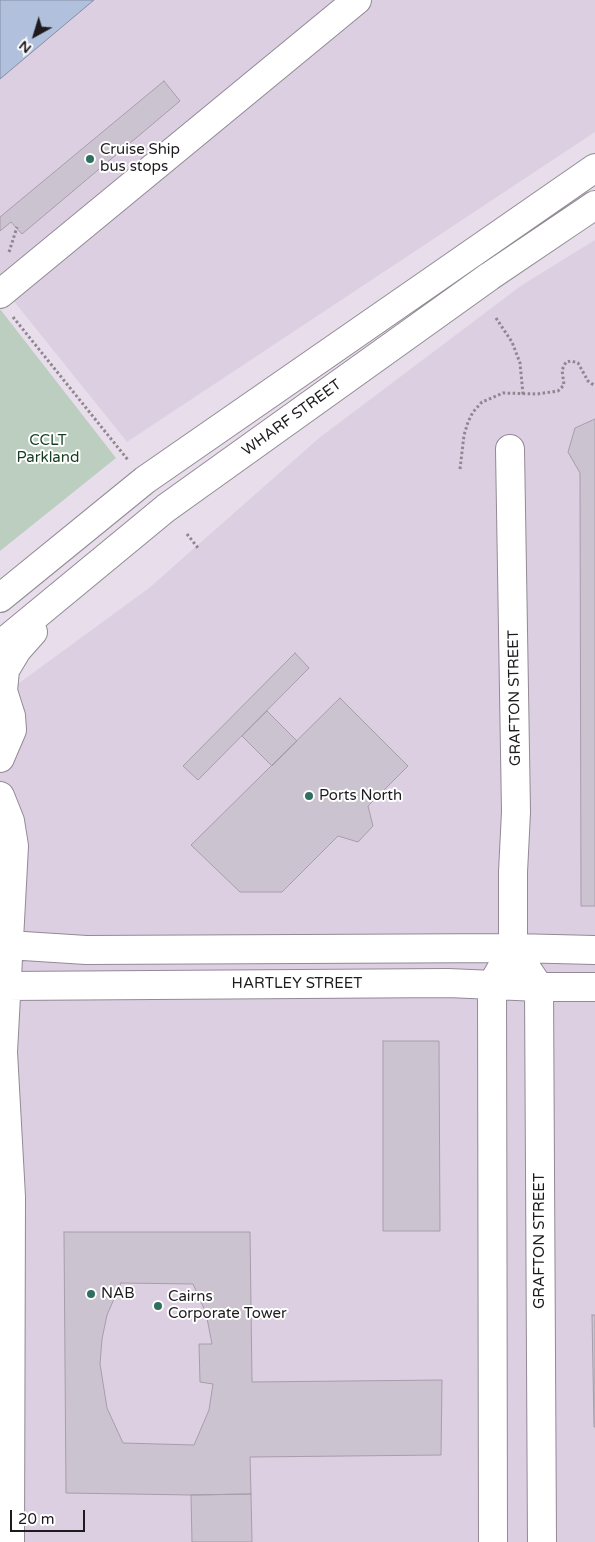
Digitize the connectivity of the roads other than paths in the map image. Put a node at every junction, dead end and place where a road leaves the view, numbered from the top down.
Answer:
1 (357, 0) edge
2 (595, 168) edge
3 (595, 205) edge
4 (6, 305) edge
5 (510, 448) dead end
6 (94, 567) junction
7 (0, 598) edge
8 (0, 645) edge
9 (0, 758) edge
10 (0, 796) edge
11 (4, 946) edge
12 (513, 948) junction
13 (595, 950) edge
14 (3, 984) edge
15 (492, 985) junction
16 (539, 987) junction
17 (595, 987) edge
18 (10, 1542) edge
19 (493, 1542) edge
20 (542, 1542) edge

1 - 4 street
2 - 7 street
3 - 6 street, WHARF STREET
5 - 12 street, GRAFTON STREET
6 - 8 street, WHARF STREET
6 - 9 street
10 - 11 street
11 - 12 street
11 - 14 street
12 - 13 street
12 - 15 street, GRAFTON STREET
12 - 16 street
14 - 15 street, HARTLEY STREET
14 - 18 street
15 - 16 street, HARTLEY STREET
15 - 19 street, GRAFTON STREET
16 - 17 street, HARTLEY STREET
16 - 20 street, GRAFTON STREET

